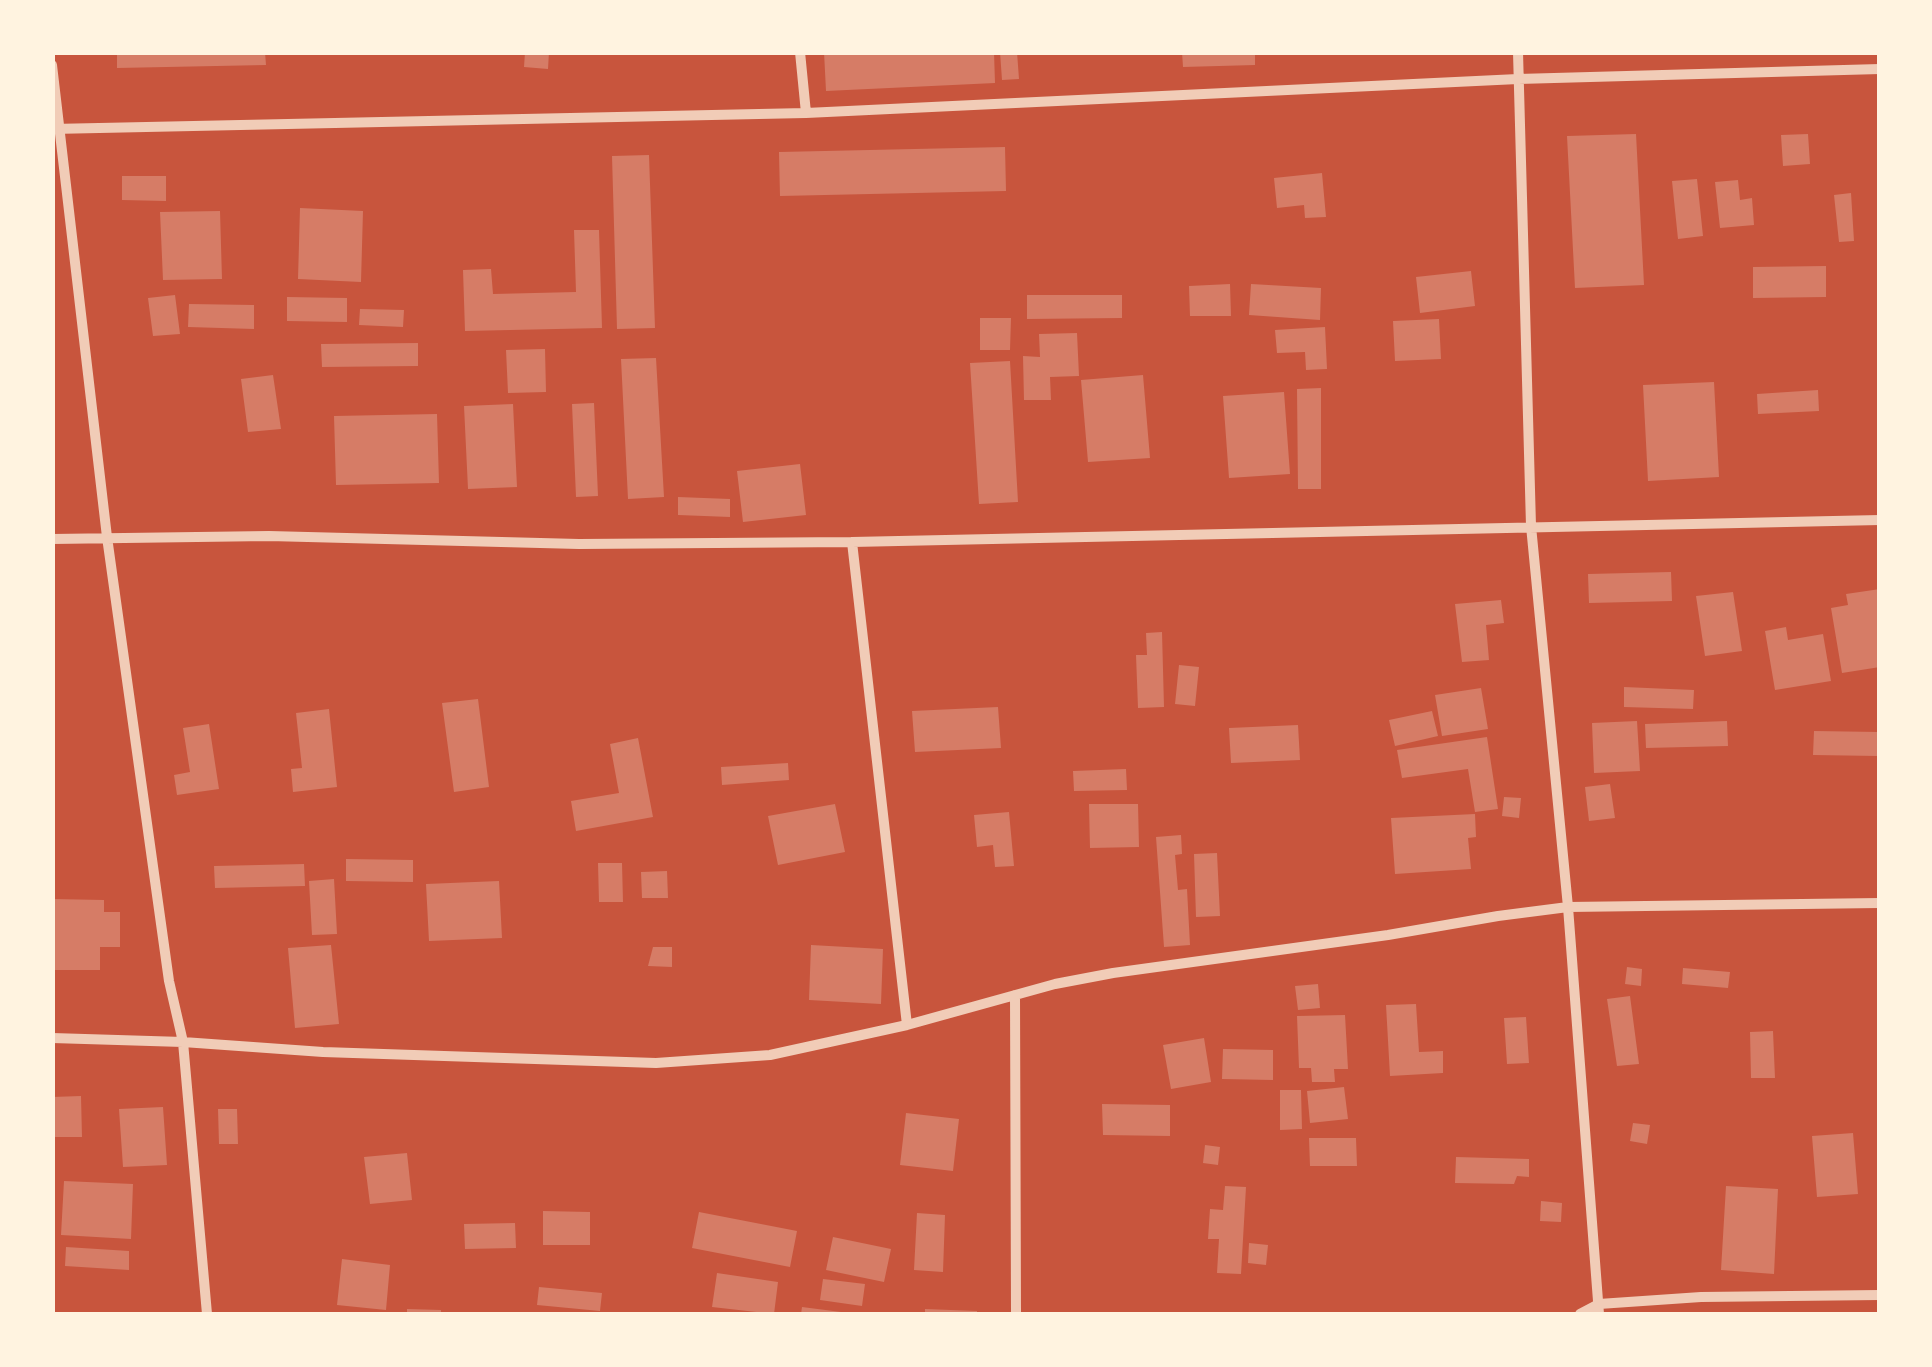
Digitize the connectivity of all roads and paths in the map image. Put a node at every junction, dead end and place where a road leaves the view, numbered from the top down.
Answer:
1 (800, 52) edge
2 (1518, 52) edge
3 (52, 65) edge
4 (1880, 69) edge
5 (1518, 79) junction
6 (806, 113) junction
7 (57, 129) edge
8 (1880, 520) edge
9 (1532, 526) junction
10 (106, 537) junction
11 (52, 539) edge
12 (852, 542) junction
13 (1880, 904) edge
14 (1568, 906) junction
15 (1016, 994) junction
16 (907, 1025) junction
17 (52, 1038) edge
18 (183, 1042) junction
19 (1880, 1295) edge
20 (1599, 1309) edge
21 (206, 1314) edge
22 (1016, 1314) edge
23 (1580, 1314) edge

1 - 6 street
2 - 5 street
3 - 7 street
4 - 5 street
5 - 6 street
5 - 9 street
6 - 7 street
7 - 10 street
8 - 9 street
9 - 12 street
9 - 14 street
10 - 11 street
10 - 12 street
10 - 18 street
12 - 16 street
13 - 14 street
14 - 15 street
14 - 20 street
15 - 16 street
15 - 22 street
16 - 18 street
17 - 18 street
18 - 21 street
19 - 20 street
20 - 23 street

